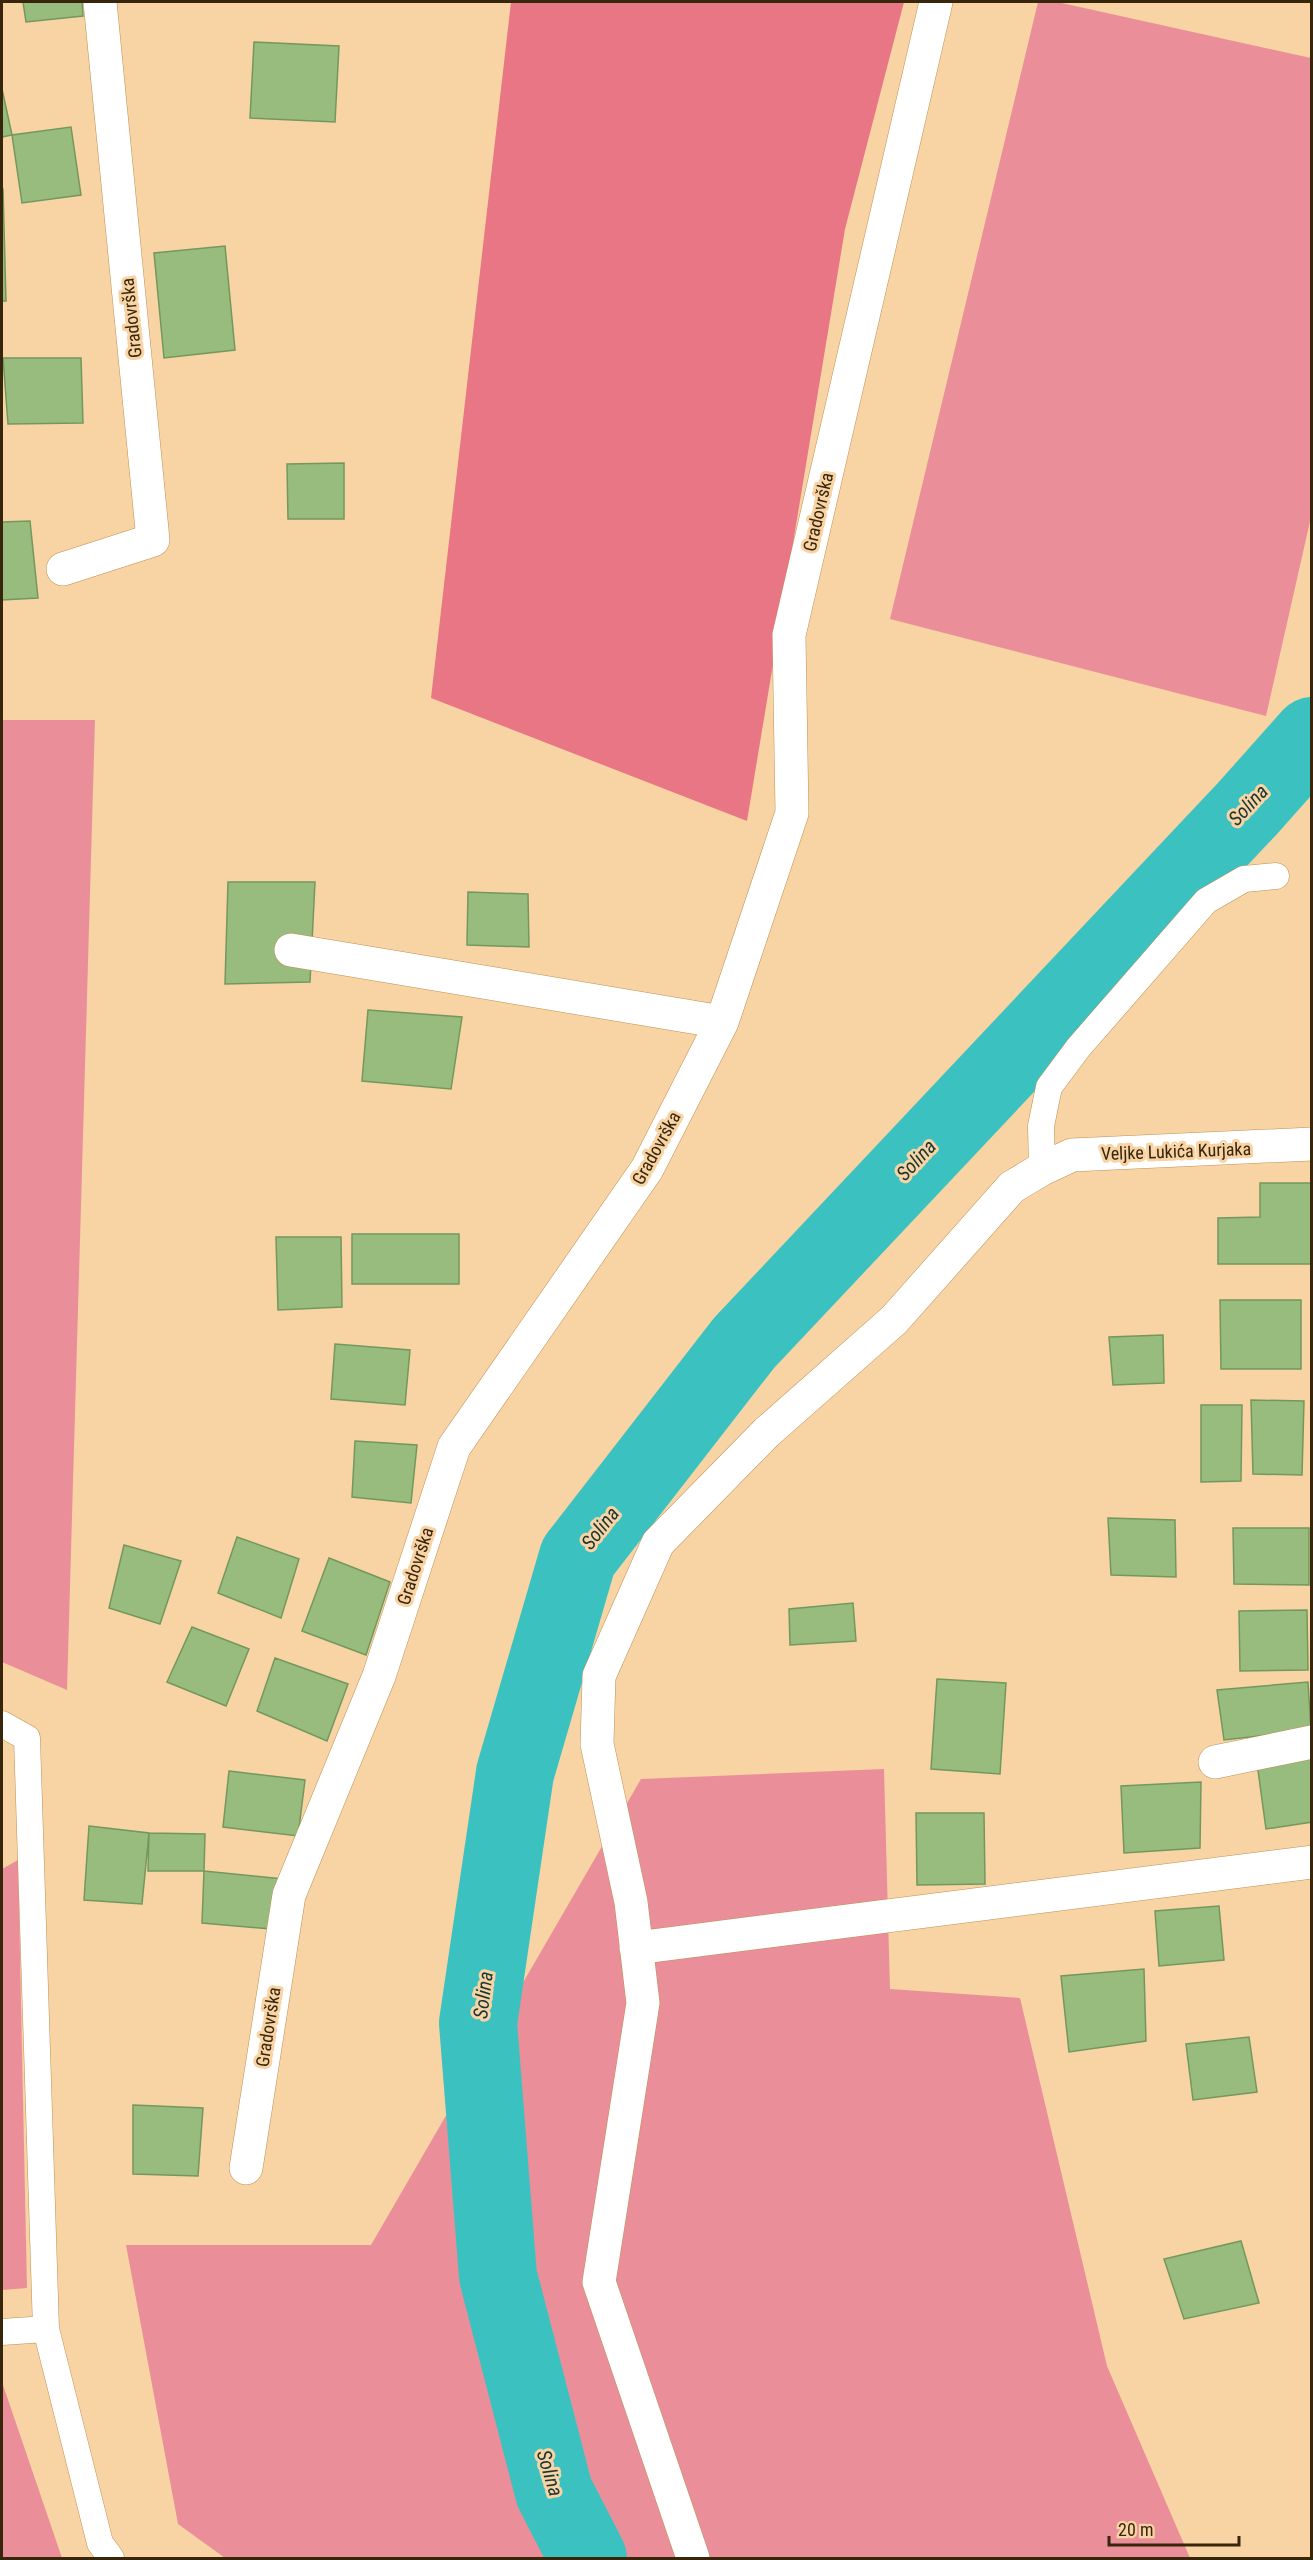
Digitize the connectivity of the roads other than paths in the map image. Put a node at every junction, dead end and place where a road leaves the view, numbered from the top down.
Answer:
1 (99, 2) edge
2 (936, 2) edge
3 (63, 569) dead end
4 (1276, 876) dead end
5 (291, 950) dead end
6 (722, 1022) junction
7 (1311, 1144) edge
8 (1042, 1168) junction
9 (2, 1724) edge
10 (1311, 1742) edge
11 (1215, 1762) dead end
12 (1311, 1862) edge
13 (636, 1948) junction
14 (246, 2168) dead end
15 (46, 2329) junction
16 (2, 2332) edge
17 (111, 2559) edge
18 (693, 2559) edge

1 - 3 street, Gradovrška
2 - 6 street, Gradovrška
4 - 8 lane
5 - 6 street
6 - 14 street, Gradovrška
7 - 8 street, Veljke Lukića Kurjaka
8 - 13 street, Veljke Lukića Kurjaka
9 - 15 lane
10 - 11 street
12 - 13 street
13 - 18 street, Veljke Lukića Kurjaka
15 - 16 lane
15 - 17 lane

